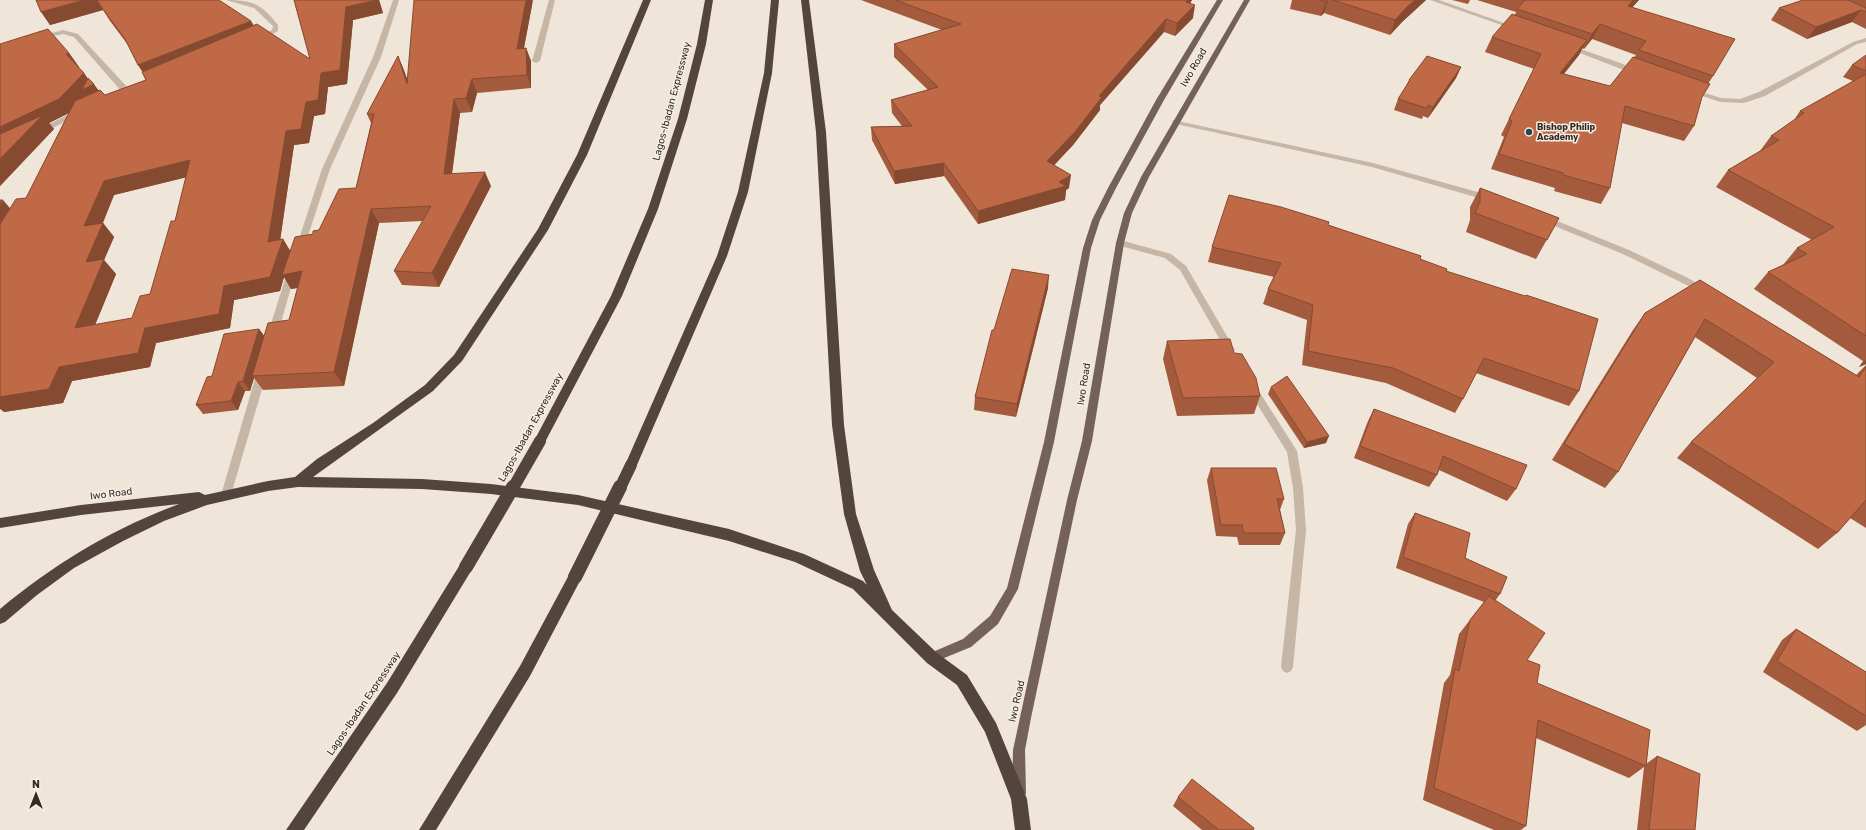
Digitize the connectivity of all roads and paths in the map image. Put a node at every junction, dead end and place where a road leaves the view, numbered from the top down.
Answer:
1 (229, 0) edge
2 (396, 0) edge
3 (552, 0) edge
4 (647, 0) edge
5 (709, 0) edge
6 (775, 0) edge
7 (805, 0) edge
8 (1220, 0) edge
9 (1247, 0) edge
10 (1433, 0) edge
11 (1523, 31) edge
12 (34, 39) edge
13 (1866, 40) edge
14 (248, 43) edge
15 (1855, 43) junction
16 (1560, 44) edge
17 (1866, 48) edge
18 (536, 61) dead end
19 (1648, 75) edge
20 (1684, 88) edge
21 (126, 91) edge
22 (83, 111) edge
23 (1176, 122) junction
24 (32, 135) edge
25 (1500, 202) edge
26 (1536, 215) edge
27 (1120, 243) junction
28 (1711, 294) edge
29 (270, 344) edge
30 (1236, 361) edge
31 (264, 366) edge
32 (1247, 380) edge
33 (298, 482) junction
34 (226, 495) junction
35 (0, 523) edge
36 (890, 617) junction
37 (0, 618) edge
38 (932, 658) junction
39 (1287, 667) dead end
40 (1019, 799) junction
41 (294, 830) edge
42 (427, 830) edge
43 (1023, 830) edge

1 - 14 street
2 - 29 street
3 - 18 street
4 - 33 highway
5 - 41 highway, Lagos-Ibadan Expressway, bridge
6 - 42 highway, bridge
7 - 36 highway
8 - 38 main road, Iwo Road
9 - 23 main road, Iwo Road
10 - 11 street
12 - 21 street
13 - 15 street
15 - 17 street
15 - 20 street
16 - 19 street
22 - 24 street
23 - 25 street
23 - 27 main road, Iwo Road
26 - 28 street
27 - 30 street
27 - 40 main road, Iwo Road
31 - 34 street
32 - 39 street
33 - 34 highway
33 - 36 highway
34 - 35 highway, Iwo Road
34 - 37 highway
36 - 38 highway
38 - 40 highway
40 - 43 highway

